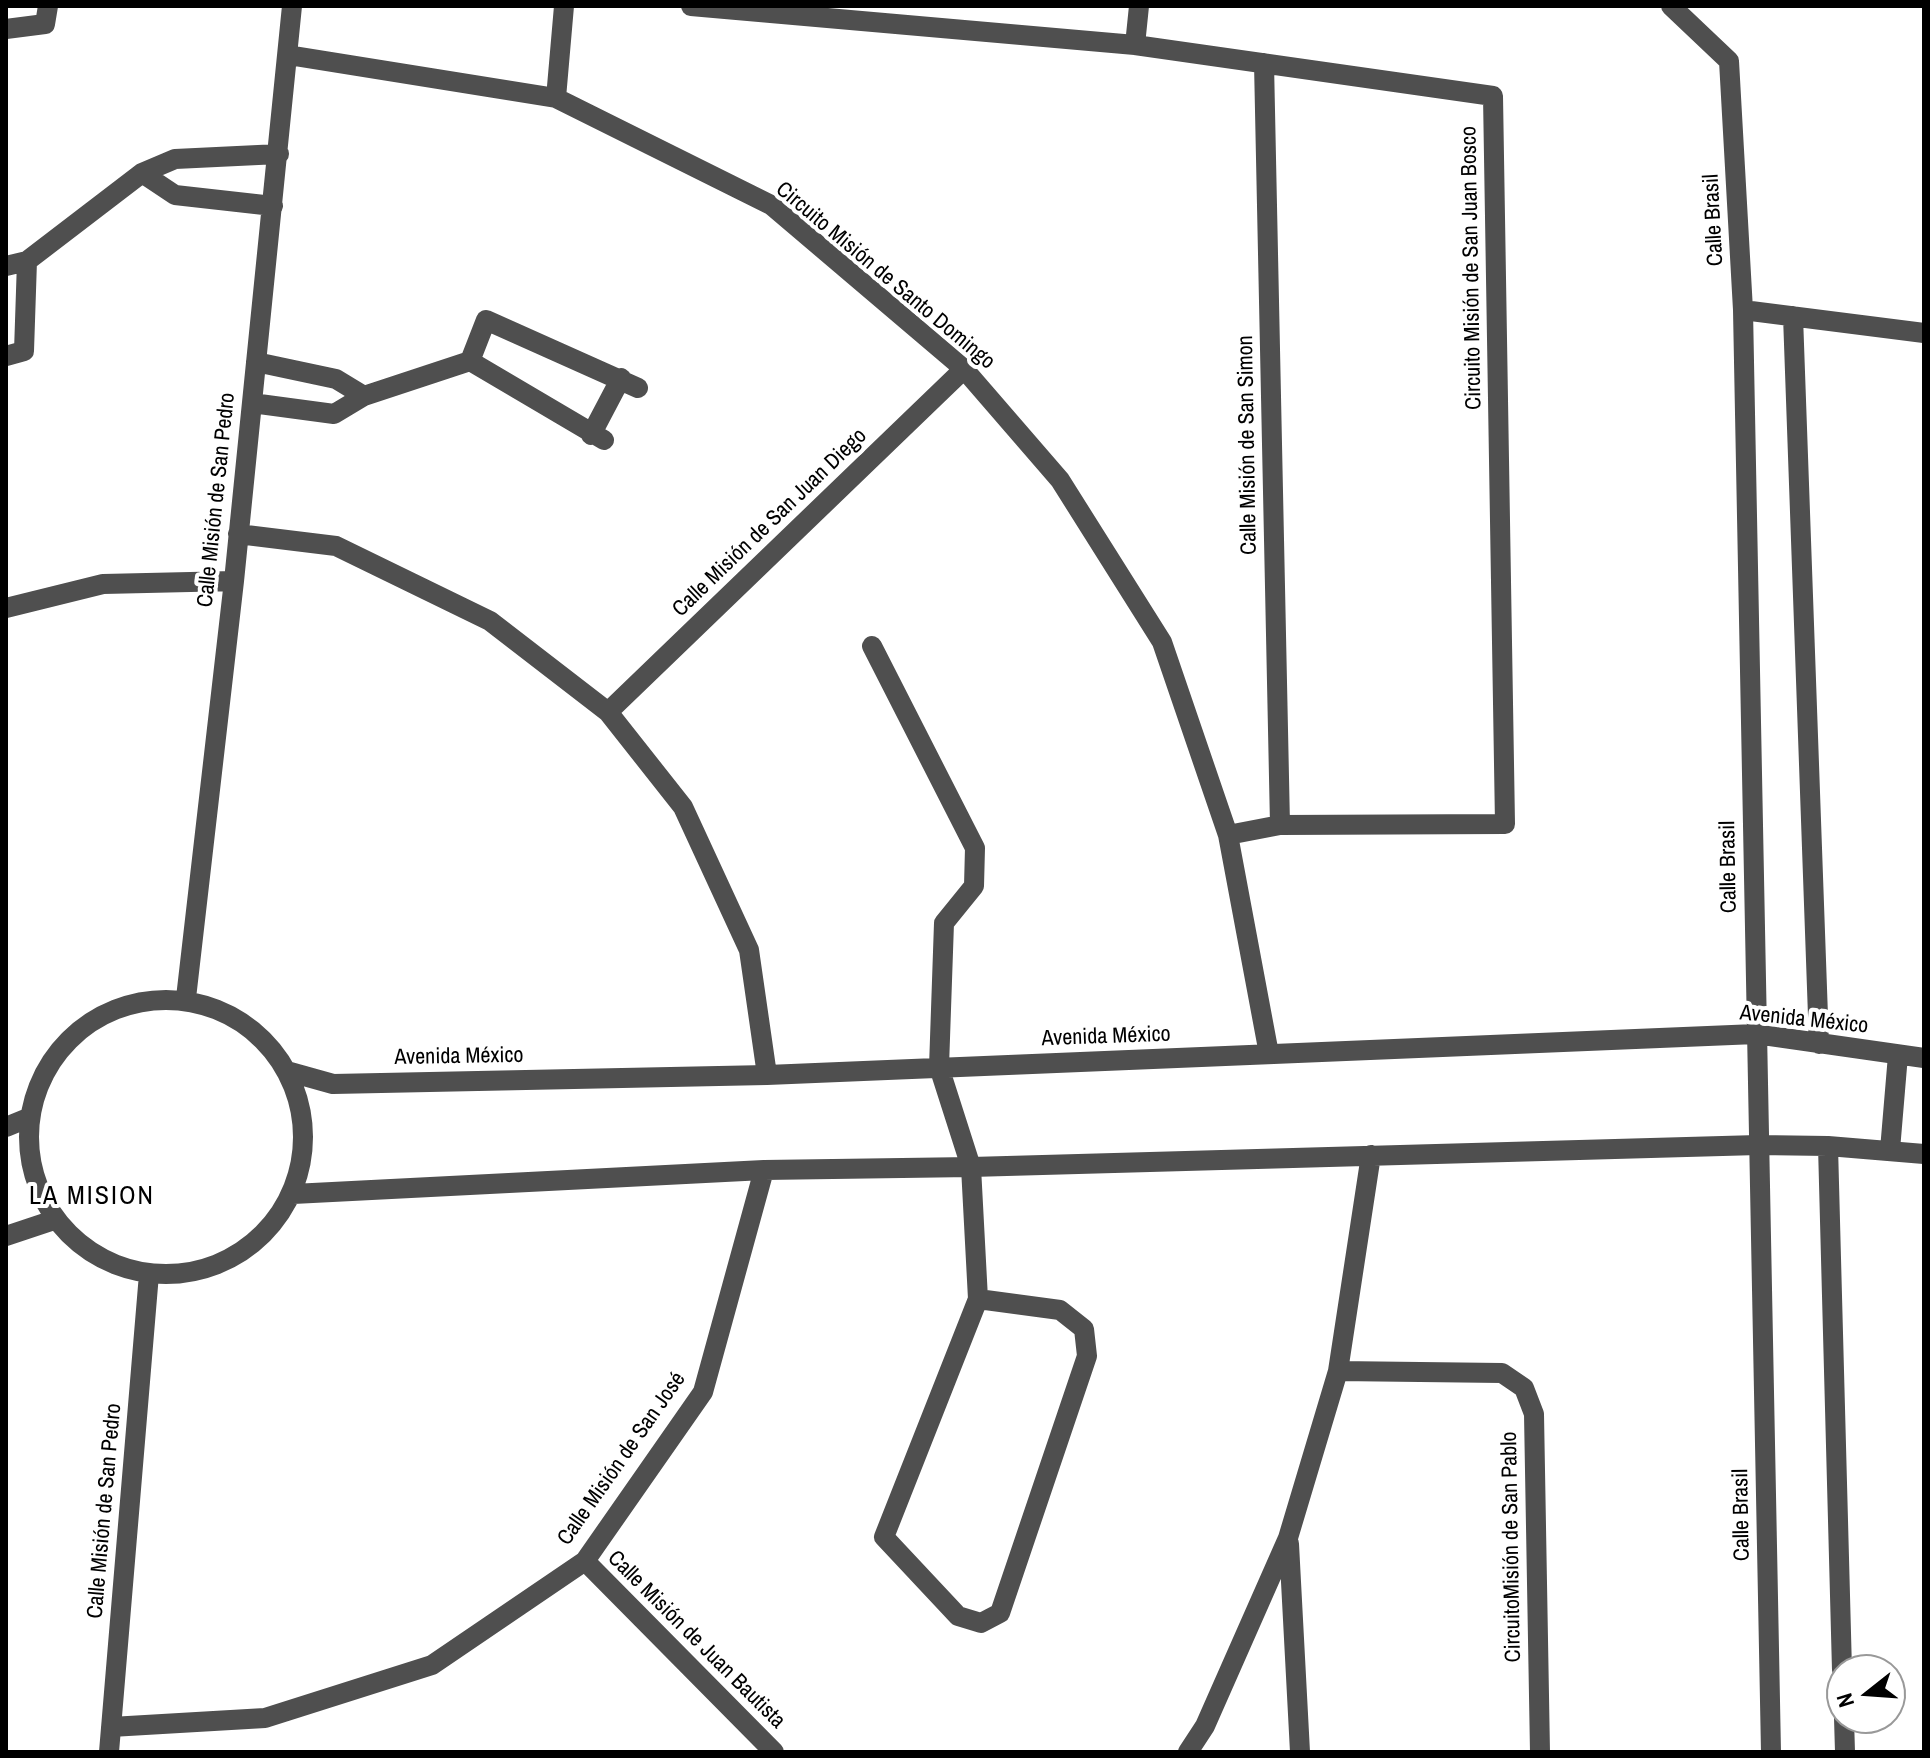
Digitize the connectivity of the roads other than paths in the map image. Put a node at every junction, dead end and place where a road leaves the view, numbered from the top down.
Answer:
1 (292, 6) edge
2 (564, 6) edge
3 (691, 6) edge
4 (1139, 6) edge
5 (1671, 6) edge
6 (47, 15) edge
7 (6, 29) edge
8 (1135, 45) junction
9 (288, 55) junction
10 (1264, 63) junction
11 (556, 98) junction
12 (279, 154) junction
13 (142, 173) junction
14 (273, 206) junction
15 (27, 261) junction
16 (6, 266) edge
17 (1743, 310) junction
18 (1793, 316) junction
19 (1924, 333) edge
20 (6, 356) edge
21 (470, 361) junction
22 (256, 362) junction
23 (964, 369) junction
24 (364, 396) junction
25 (252, 403) junction
26 (238, 534) junction
27 (234, 581) junction
28 (6, 608) edge
29 (872, 646) dead end
30 (608, 712) junction
31 (1280, 825) junction
32 (1228, 835) junction
33 (186, 998) junction
34 (1756, 1034) junction
35 (1819, 1044) junction
36 (1269, 1054) junction
37 (1898, 1055) junction
38 (1924, 1058) edge
39 (939, 1067) junction
40 (290, 1072) junction
41 (767, 1075) junction
42 (28, 1118) junction
43 (6, 1127) edge
44 (1758, 1145) junction
45 (1828, 1146) junction
46 (1890, 1150) junction
47 (1924, 1154) edge
48 (1371, 1155) junction
49 (971, 1167) junction
50 (764, 1170) junction
51 (293, 1194) junction
52 (54, 1220) junction
53 (6, 1236) edge
54 (149, 1274) junction
55 (978, 1299) junction
56 (1338, 1371) junction
57 (1288, 1538) junction
58 (585, 1561) junction
59 (1842, 1654) edge
60 (111, 1727) junction
61 (109, 1752) edge
62 (774, 1752) edge
63 (1188, 1752) edge
64 (1300, 1752) edge
65 (1540, 1752) edge
66 (1771, 1752) edge

1 - 9 street, Calle Misión de San Pedro
2 - 11 street
3 - 8 street, Circuito Misión de San Juan Bosco
4 - 8 street
5 - 17 street, Calle Brasil
6 - 7 street
8 - 10 street, Circuito Misión de San Juan Bosco
9 - 11 street, Circuito Misión de Santo Domingo
9 - 12 street, Calle Misión de San Pedro
10 - 31 street, Calle Misión de San Simon
10 - 31 street, Circuito Misión de San Juan Bosco
11 - 23 street, Circuito Misión de Santo Domingo
12 - 13 street
12 - 14 street, Calle Misión de San Pedro
13 - 14 street
13 - 15 street
14 - 22 street, Calle Misión de San Pedro
15 - 16 street
15 - 20 street
17 - 18 street
17 - 34 street, Calle Brasil
18 - 19 street
18 - 35 street
21 - 21 street
21 - 24 street
22 - 24 street
22 - 25 street, Calle Misión de San Pedro
23 - 30 street, Calle Misión de San Juan Diego
23 - 32 street, Circuito Misión de Santo Domingo
24 - 25 street
25 - 26 street, Calle Misión de San Pedro
26 - 27 street, Calle Misión de San Pedro
26 - 30 street
27 - 28 street
27 - 33 street, Calle Misión de San Pedro
29 - 39 street
30 - 41 street
31 - 32 street, Circuito Misión de San Juan Bosco
32 - 36 street, Circuito Misión de Santo Domingo
33 - 40 street
33 - 42 street
34 - 35 street, Avenida México
34 - 36 street, Avenida México
34 - 44 street, Calle Brasil
35 - 37 street, Avenida México
36 - 39 street, Avenida México
37 - 38 street, Avenida México
37 - 46 street
39 - 41 street, Avenida México
39 - 49 street
40 - 41 street, Avenida México
40 - 51 street
42 - 43 street
42 - 52 street
44 - 45 street
44 - 48 street
44 - 66 street, Calle Brasil
45 - 46 street
45 - 59 street
46 - 47 street
48 - 49 street
48 - 56 street
49 - 50 street
49 - 55 street
50 - 51 street
50 - 58 street, Calle Misión de San José
51 - 54 street
52 - 53 street
52 - 54 street
54 - 60 street, Calle Misión de San Pedro
55 - 55 street
56 - 57 street
56 - 65 street, CircuitoMisión de San Pablo
57 - 63 street
57 - 64 street
58 - 60 street, Calle Misión de San José
58 - 62 street, Calle Misión de Juan Bautista
60 - 61 street, Calle Misión de San Pedro

